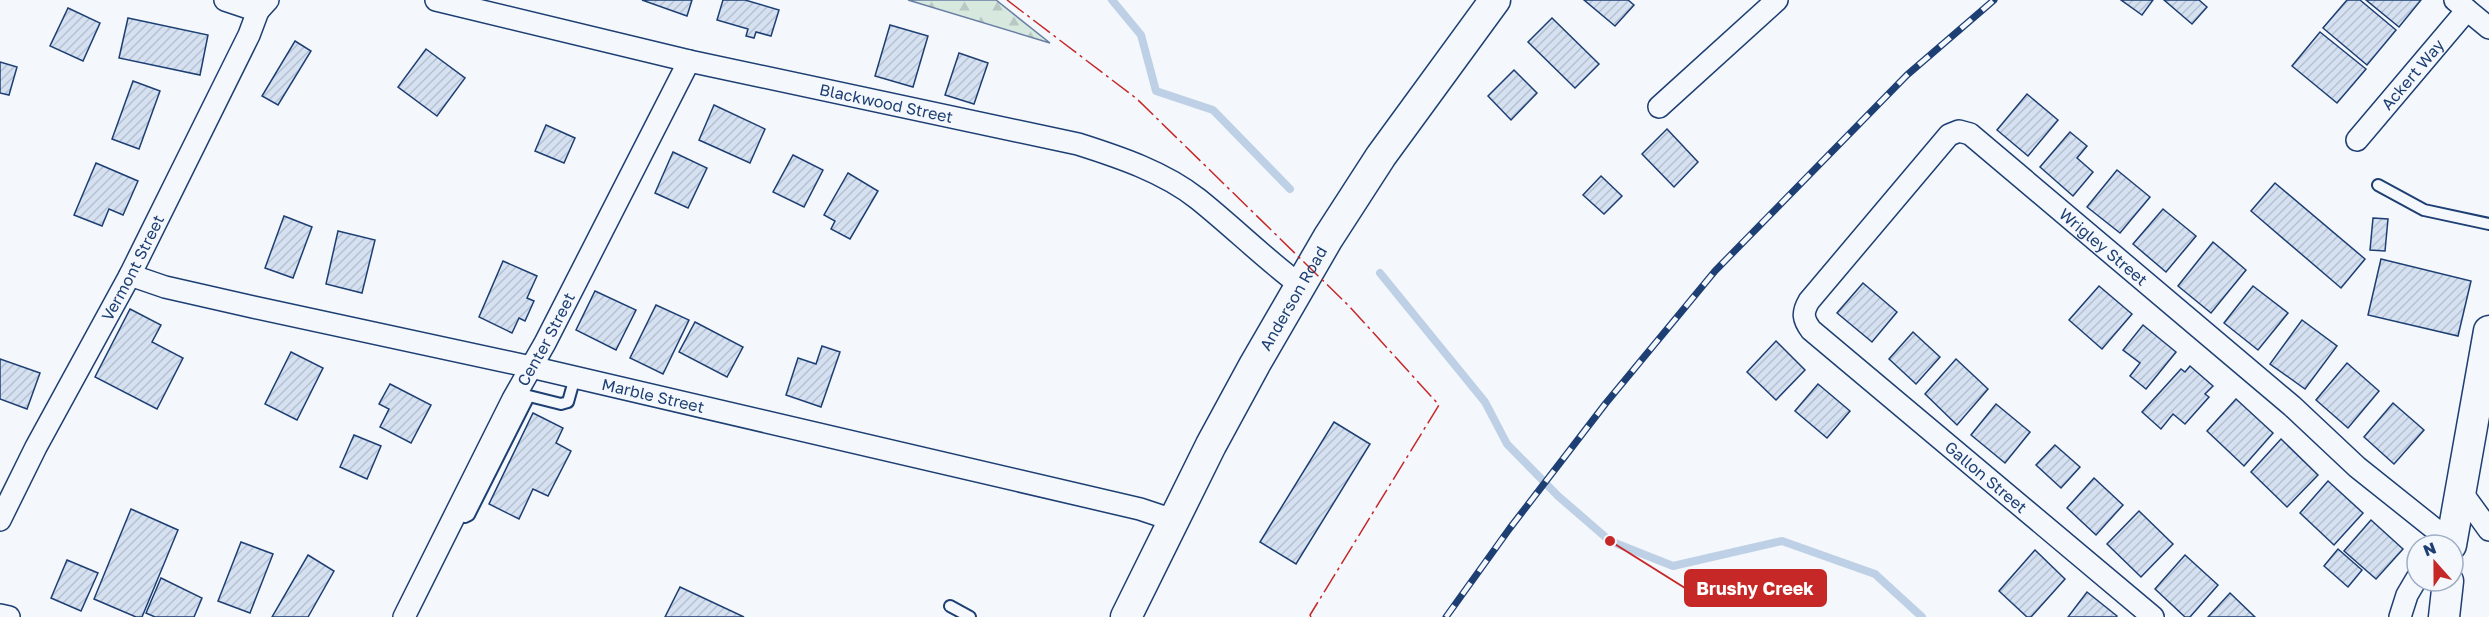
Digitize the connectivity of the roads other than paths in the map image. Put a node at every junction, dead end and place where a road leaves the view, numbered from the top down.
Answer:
1 (225, 0) edge
2 (436, 0) edge
3 (1495, 0) edge
4 (1777, 0) edge
5 (263, 5) edge
6 (2461, 5) edge
7 (2489, 28) edge
8 (689, 61) junction
9 (1659, 107) dead end
10 (2356, 140) dead end
11 (2378, 184) dead end
12 (2489, 224) edge
13 (130, 275) junction
14 (1300, 285) junction
15 (2489, 331) edge
16 (1819, 336) joint
17 (531, 367) junction
18 (575, 377) junction
19 (523, 394) junction
20 (2460, 490) junction
21 (0, 520) edge
22 (1176, 521) junction
23 (2489, 530) edge
24 (2437, 533) edge
25 (2452, 533) edge
26 (2408, 593) edge
27 (2447, 593) edge
28 (950, 606) dead end
29 (0, 615) edge
30 (9, 617) edge
31 (404, 617) edge
32 (970, 617) edge
33 (1126, 617) edge
34 (2153, 617) edge
35 (2400, 617) edge
36 (2444, 617) edge

1 - 5 street
2 - 8 street, Blackwood Street
3 - 14 main road, Anderson Road
4 - 9 street
5 - 13 street, Vermont Street
6 - 7 street
6 - 10 street, Ackert Way
8 - 14 street, Blackwood Street
8 - 17 street, Center Street
11 - 12 lane
13 - 17 street, Marble Street
13 - 21 street, Vermont Street
14 - 22 main road, Anderson Road
15 - 20 main road
16 - 24 street, Wrigley Street
16 - 34 street, Gallon Street
17 - 18 street, Marble Street
17 - 19 street, Center Street
18 - 19 lane
18 - 22 street, Marble Street
19 - 31 street, Center Street
20 - 23 street
20 - 25 main road
22 - 33 main road, Anderson Road
26 - 35 street
27 - 36 main road
28 - 32 lane
29 - 30 street

